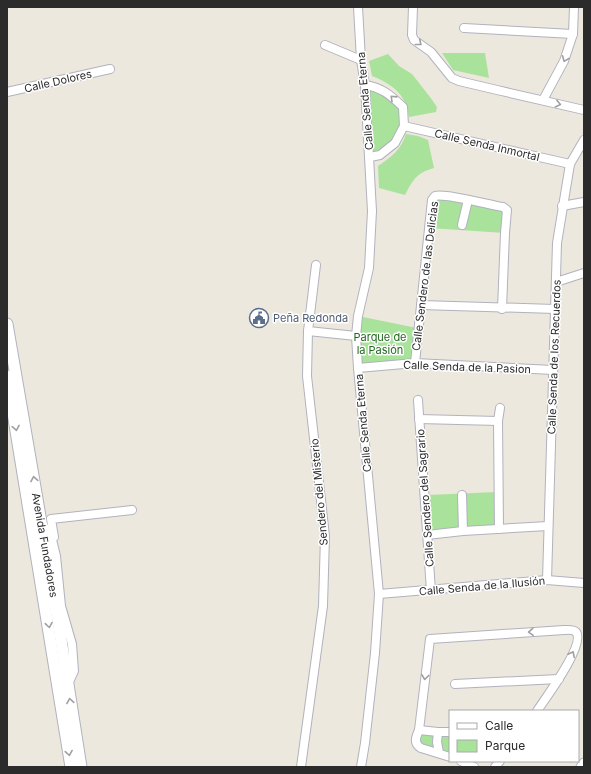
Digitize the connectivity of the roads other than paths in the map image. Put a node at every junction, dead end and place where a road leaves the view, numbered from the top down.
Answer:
1 (358, 7) edge
2 (412, 7) edge
3 (574, 7) edge
4 (464, 28) dead end
5 (573, 34) junction
6 (325, 45) dead end
7 (361, 60) junction
8 (110, 69) dead end
9 (365, 85) junction
10 (7, 92) edge
11 (543, 100) junction
12 (584, 110) edge
13 (404, 126) junction
14 (584, 140) edge
15 (370, 157) junction
16 (570, 164) junction
17 (468, 200) junction
18 (584, 202) edge
19 (562, 206) junction
20 (462, 225) dead end
21 (316, 265) dead end
22 (584, 273) edge
23 (556, 282) junction
24 (421, 305) junction
25 (502, 309) junction
26 (555, 309) junction
27 (7, 324) edge
28 (308, 331) junction
29 (356, 336) junction
30 (415, 363) junction
31 (358, 368) junction
32 (553, 370) junction
33 (7, 376) edge
34 (418, 400) dead end
35 (500, 408) dead end
36 (419, 419) junction
37 (498, 421) junction
38 (462, 495) dead end
39 (132, 510) dead end
40 (41, 523) junction
41 (548, 526) junction
42 (499, 529) junction
43 (463, 531) junction
44 (428, 535) junction
45 (56, 556) junction
46 (547, 580) junction
47 (584, 582) edge
48 (431, 591) junction
49 (379, 594) junction
50 (559, 679) junction
51 (68, 684) junction
52 (455, 684) dead end
53 (538, 710) edge
54 (419, 730) junction
55 (438, 732) junction
56 (449, 732) edge
57 (439, 753) junction
58 (449, 757) edge
59 (463, 762) edge
60 (584, 763) edge
61 (72, 767) edge
62 (81, 767) edge
63 (301, 767) edge
64 (362, 767) edge
65 (474, 767) edge
66 (581, 767) edge

1 - 7 street, Calle Senda Eterna
2 -> 11 street
3 - 5 street
4 - 5 street
5 -> 11 street
6 - 7 street
7 - 9 street, Calle Senda Eterna
8 - 10 street, Calle Dolores
13 -> 9 street
9 - 15 street, Calle Senda Eterna
11 -> 12 street
13 - 15 street
13 - 16 street, Calle Senda Inmortal
14 - 16 street, Calle Senda de los Recuerdos
15 - 29 street, Calle Senda Eterna
16 - 19 street, Calle Senda de los Recuerdos
17 - 20 street
17 - 24 street, Calle Sendero de las Delicias
17 - 25 street, Calle Sendero de las Delicias
18 - 19 street
19 - 23 street, Calle Senda de los Recuerdos
21 - 28 street, Sendero del Misterio
22 - 23 street
23 - 26 street, Calle Senda de los Recuerdos
24 - 25 street
24 - 30 street, Calle Sendero de las Delicias
25 - 26 street
26 - 32 street, Calle Senda de los Recuerdos
40 -> 27 main road, Avenida Fundadores
28 - 29 street
28 - 63 street, Sendero del Misterio
29 - 31 street, Calle Senda Eterna
30 - 31 street, Calle Senda de la Pasion
30 - 32 street, Calle Senda de la Pasion
31 - 49 street, Calle Senda Eterna
32 - 41 street, Calle Senda de los Recuerdos
33 -> 61 main road, Avenida Fundadores
34 - 36 street, Calle Sendero del Sagrario
35 - 37 street
36 - 37 street, Calle Sendero del Sagrario
36 - 44 street, Calle Sendero del Sagrario
37 - 42 street
38 - 43 street
39 - 45 street
40 - 45 street
40 - 51 main road, Avenida Fundadores
41 - 42 street
41 - 46 street, Calle Senda de los Recuerdos
42 - 43 street
43 - 44 street
44 - 48 street, Calle Sendero del Sagrario
45 - 51 street
46 - 47 street, Calle Senda de la Ilusión
46 - 48 street, Calle Senda de la Ilusión
48 - 49 street, Calle Senda de la Ilusión
49 - 64 street, Calle Senda Eterna
50 - 52 street
50 - 53 street
50 -> 54 street
62 -> 51 main road, Avenida Fundadores
54 - 55 street
54 - 57 street
55 - 56 street
55 - 57 street
57 - 58 street
59 - 65 street
60 - 66 street

